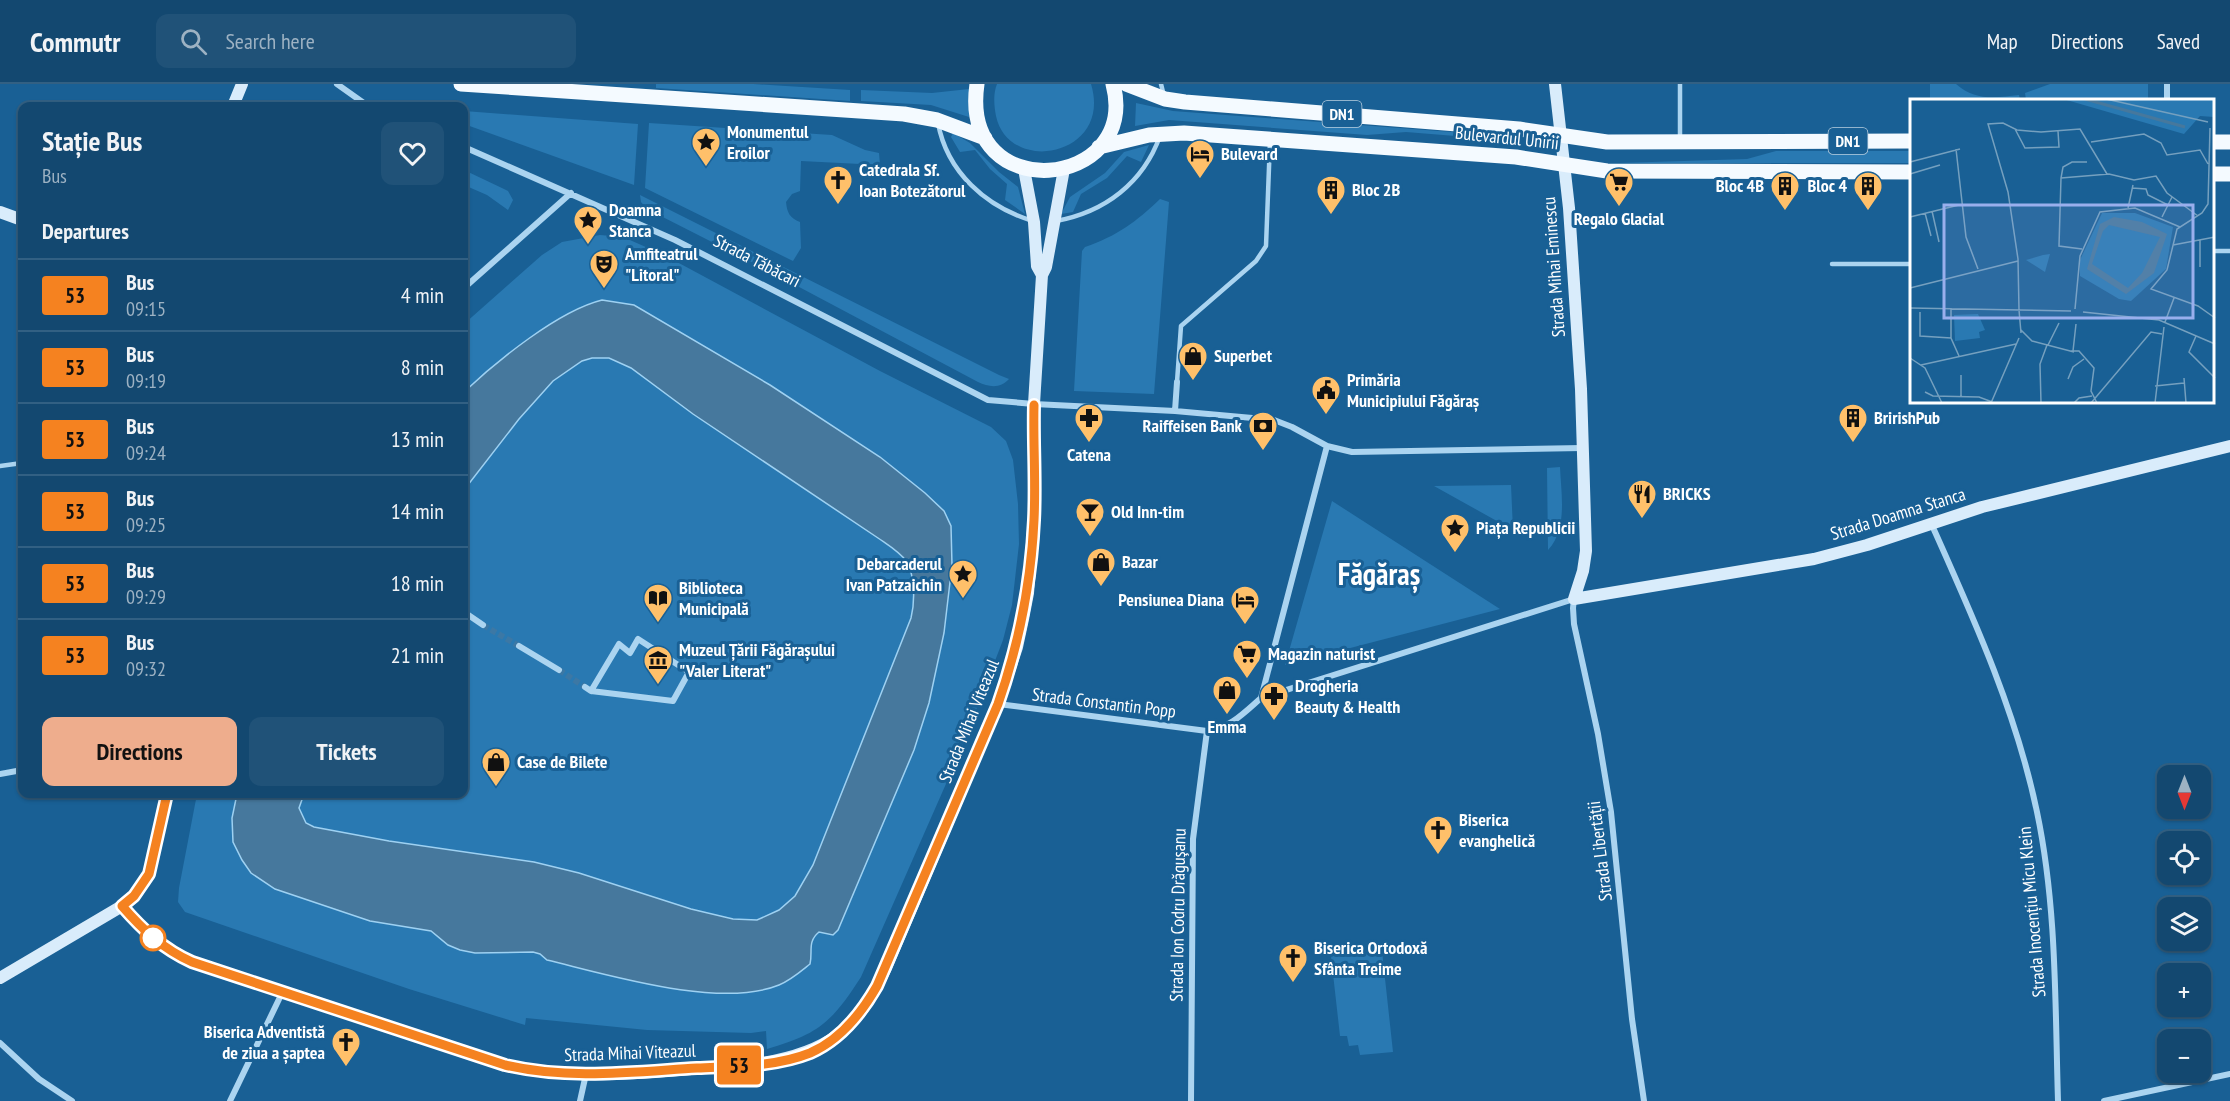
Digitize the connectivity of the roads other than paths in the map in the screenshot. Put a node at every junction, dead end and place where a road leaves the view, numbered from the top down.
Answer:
1 (242, 84) edge
2 (337, 84) edge
3 (461, 84) edge
4 (977, 84) edge
5 (1113, 84) edge
6 (1126, 84) edge
7 (1555, 84) edge
8 (1680, 84) edge
9 (1163, 91) edge
10 (235, 102) edge
11 (362, 102) edge
12 (937, 120) junction
13 (1161, 133) junction
14 (1560, 135) junction
15 (985, 138) junction
16 (1270, 138) junction
17 (1910, 141) edge
18 (1681, 143) junction
19 (1099, 147) junction
20 (468, 149) edge
21 (1563, 164) junction
22 (1024, 169) junction
23 (1064, 169) junction
24 (1910, 172) edge
25 (571, 193) junction
26 (0, 212) edge
27 (18, 219) edge
28 (1053, 221) junction
29 (1034, 222) junction
30 (1832, 264) dead end
31 (1910, 264) edge
32 (1042, 274) junction
33 (468, 284) edge
34 (1177, 382) joint
35 (1034, 405) junction
36 (1175, 411) junction
37 (1327, 446) junction
38 (2230, 446) edge
39 (1583, 448) junction
40 (18, 464) edge
41 (0, 466) edge
42 (1931, 523) junction
43 (1574, 599) junction
44 (468, 615) edge
45 (483, 625) tunnel mouth
46 (519, 646) tunnel mouth
47 (559, 670) tunnel mouth
48 (585, 687) tunnel mouth
49 (591, 691) junction
50 (1261, 698) junction
51 (998, 704) junction
52 (1207, 731) junction
53 (18, 771) edge
54 (0, 774) edge
55 (166, 798) edge
56 (122, 906) junction
57 (0, 978) edge
58 (282, 993) junction
59 (0, 1043) edge
60 (586, 1074) junction
61 (2230, 1074) edge
62 (72, 1101) edge
63 (230, 1101) edge
64 (580, 1101) edge
65 (1191, 1101) edge
66 (1644, 1101) edge
67 (2058, 1101) edge
68 (2104, 1101) edge

1 - 10 street
2 - 11 street
3 - 12 main road, Bulevardul Unirii / DN1
4 - 15 main road, Bulevardul Unirii / DN1
5 - 19 main road, Bulevardul Unirii / DN1
6 - 9 main road, Bulevardul Unirii / DN1
7 - 14 street, Strada Mihai Eminescu
8 - 18 lane
9 - 14 main road, Bulevardul Unirii / DN1
12 - 15 main road, Bulevardul Unirii / DN1
12 - 29 lane
13 - 16 main road, Bulevardul Unirii / DN1
13 - 19 main road, Bulevardul Unirii / DN1
13 - 28 lane
14 - 18 main road, Bulevardul Unirii / DN1
14 - 21 street, Strada Mihai Eminescu
15 - 22 main road, Bulevardul Unirii / DN1
16 - 21 main road, Bulevardul Unirii / DN1
16 - 34 lane
17 - 18 main road, Bulevardul Unirii / DN1
19 - 23 main road, Bulevardul Unirii / DN1
20 - 25 street, Strada Tăbăcari
21 - 24 main road, Bulevardul Unirii / DN1
21 - 39 street, Strada Mihai Eminescu
22 - 23 main road, Bulevardul Unirii / DN1
22 - 29 street
23 - 28 street
25 - 33 street
25 - 35 street, Strada Tăbăcari
26 - 27 street
28 - 32 street
29 - 32 street
30 - 31 lane
32 - 35 street, Strada Mihai Viteazul
34 - 36 street
35 - 36 street
35 - 51 street, Strada Mihai Viteazul
36 - 37 street
37 - 39 street
37 - 50 street
38 - 42 street, Strada Doamna Stanca
39 - 43 street
40 - 41 lane
42 - 43 street, Strada Doamna Stanca
42 - 67 street, Strada Inocențiu Micu Klein
43 - 50 street
43 - 66 street, Strada Libertății
44 - 45 street
46 - 47 street
48 - 49 street
49 - 49 street
50 - 52 street
51 - 52 street, Strada Constantin Popp
51 - 60 street, Strada Mihai Viteazul
52 - 65 street, Strada Ion Codru Drăguşanu
53 - 54 street
55 - 56 street
56 - 57 street
56 - 58 street, Strada Mihai Viteazul
58 - 60 street, Strada Mihai Viteazul
58 - 63 street
59 - 62 street
60 - 64 street
61 - 68 street

